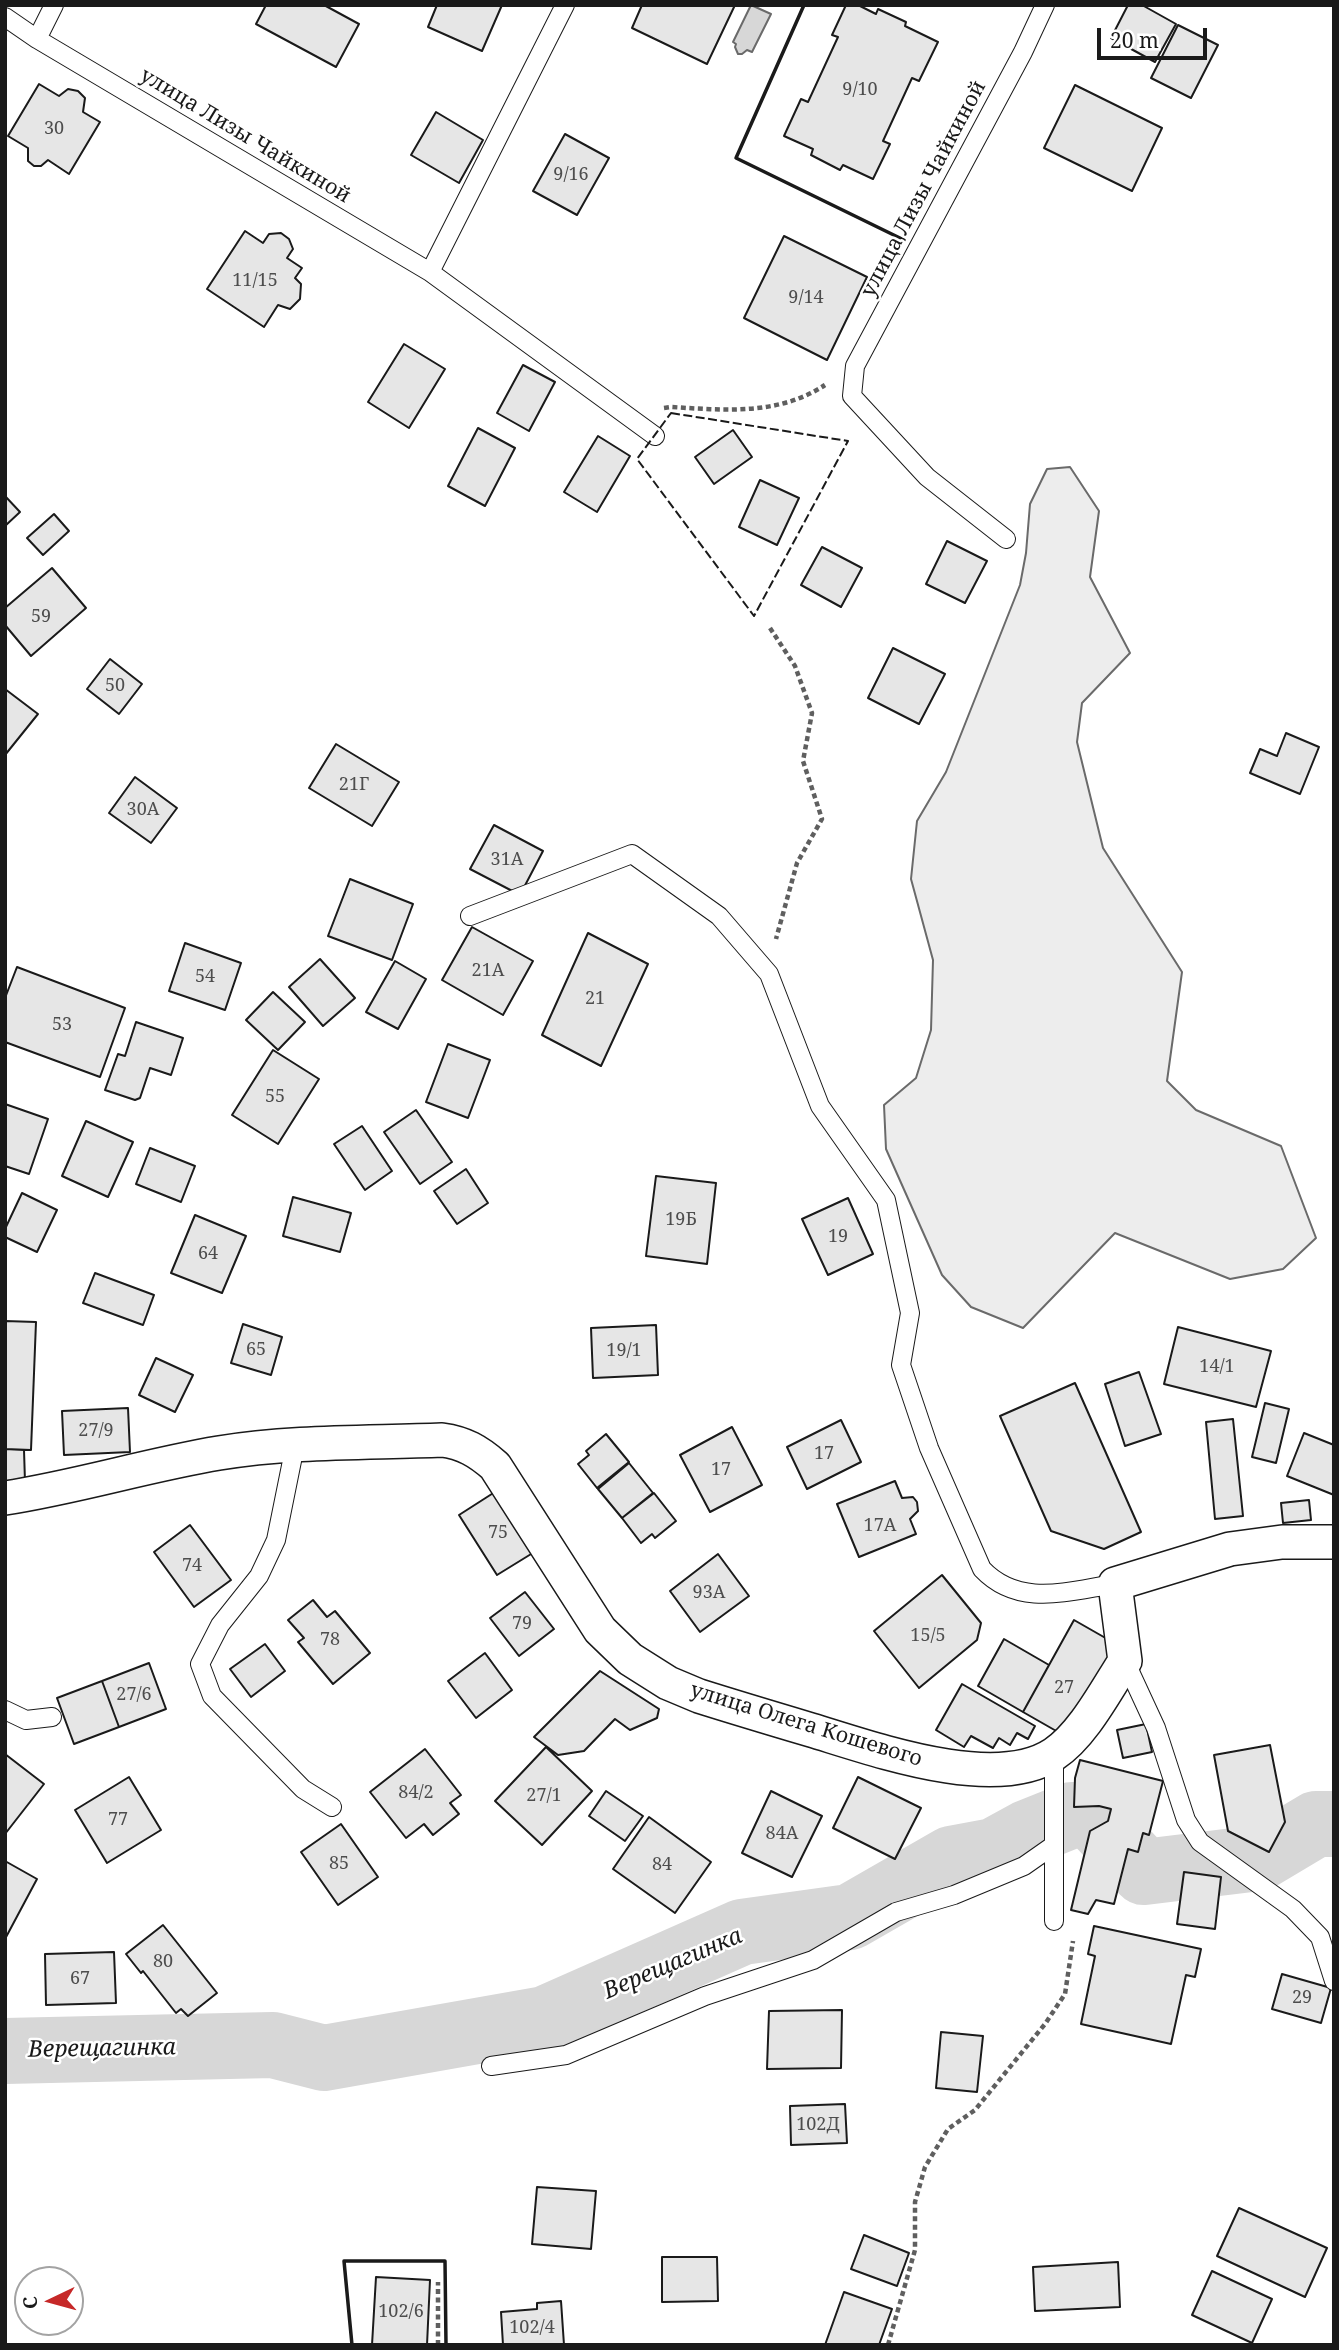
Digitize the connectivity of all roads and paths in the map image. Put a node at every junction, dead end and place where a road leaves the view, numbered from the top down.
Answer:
1 (54, 5) edge
2 (565, 5) edge
3 (1045, 5) edge
4 (5, 17) edge
5 (37, 39) junction
6 (430, 272) junction
7 (855, 366) junction
8 (613, 408) junction
9 (654, 436) dead end
10 (1006, 539) dead end
11 (770, 628) dead end
12 (470, 916) dead end
13 (769, 974) junction
14 (295, 1446) junction
15 (5, 1498) edge
16 (1334, 1542) edge
17 (1115, 1584) junction
18 (1125, 1661) junction
19 (5, 1710) edge
20 (52, 1717) dead end
21 (1054, 1754) junction
22 (332, 1807) dead end
23 (1054, 1845) junction
24 (1054, 1920) joint
25 (1334, 1982) edge
26 (491, 2066) dead end
27 (439, 2282) dead end
28 (438, 2345) edge
29 (888, 2345) edge

1 - 5 lane
2 - 6 lane
3 - 7 lane, улица Лизы Чайкиной
4 - 5 lane, улица Лизы Чайкиной
5 - 6 lane, улица Лизы Чайкиной
6 - 8 lane, улица Лизы Чайкиной
7 - 8 path
7 - 10 lane, улица Лизы Чайкиной
8 - 9 lane, улица Лизы Чайкиной
11 - 13 path
12 - 13 lane
13 - 17 lane
14 - 15 street, улица Олега Кошевого
14 - 21 street, улица Олега Кошевого
14 - 22 lane
16 - 17 street
17 - 18 street
18 - 21 street, улица Олега Кошевого
18 - 25 lane
19 - 20 lane
21 - 23 lane
23 - 24 lane
23 - 26 lane
24 - 29 path
27 - 28 path

